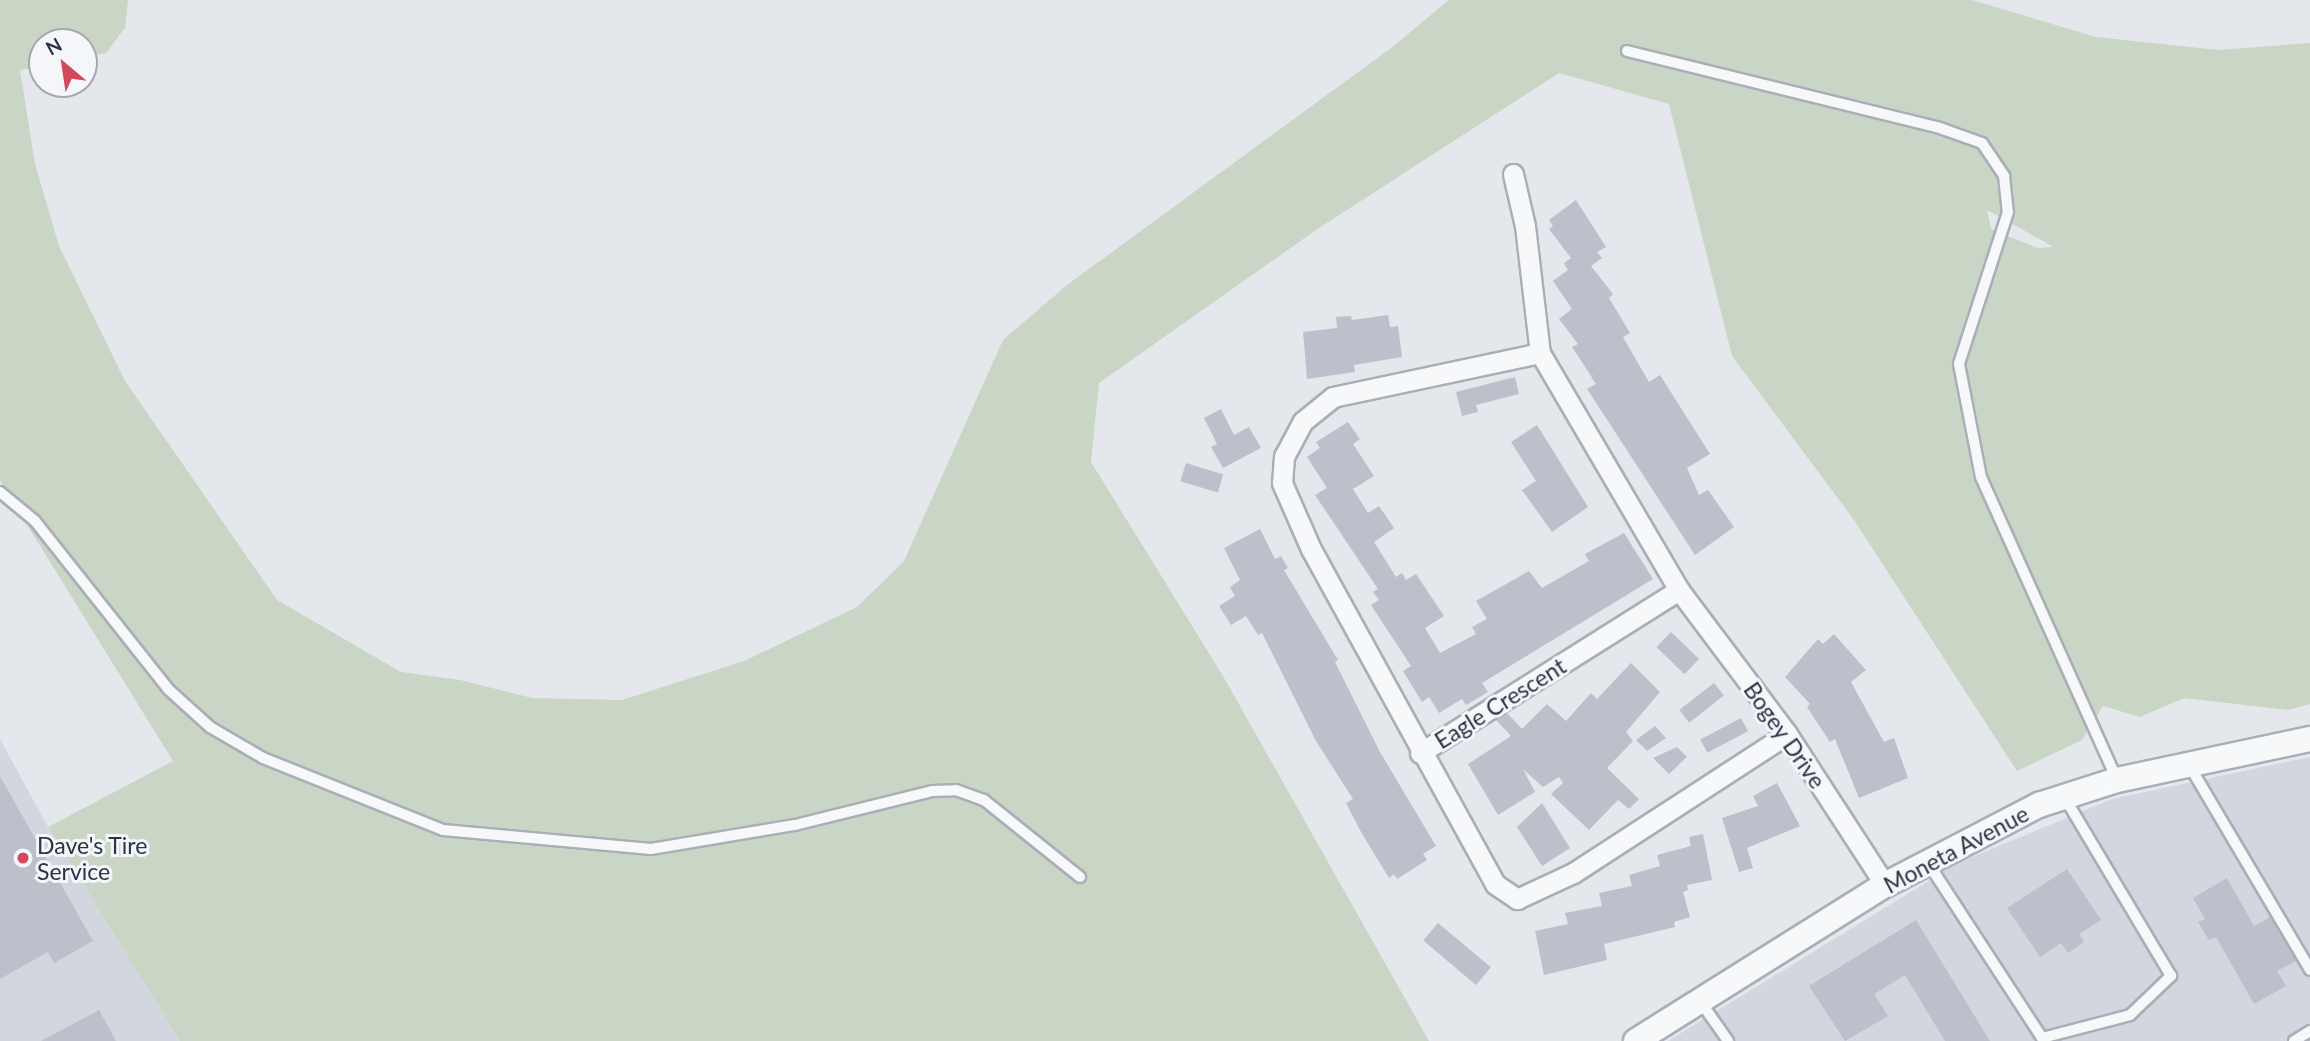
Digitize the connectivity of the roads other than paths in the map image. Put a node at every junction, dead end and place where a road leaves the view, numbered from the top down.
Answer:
1 (1627, 51) dead end
2 (1513, 174) dead end
3 (1540, 353) junction
4 (0, 492) edge
5 (1679, 590) junction
6 (1787, 734) junction
7 (2310, 740) edge
8 (1420, 753) junction
9 (2189, 764) junction
10 (2117, 780) junction
11 (2064, 797) junction
12 (1928, 863) junction
13 (1080, 877) dead end
14 (1885, 886) junction
15 (2310, 970) edge
16 (1700, 1001) junction
17 (2310, 1031) edge
18 (1636, 1041) edge
19 (1728, 1041) edge
20 (2294, 1041) edge

1 - 10 lane
2 - 3 street
3 - 5 street, Bogey Drive
3 - 8 street
4 - 13 lane
5 - 6 street, Bogey Drive
5 - 8 street, Eagle Crescent
6 - 8 street, Eagle Crescent
6 - 14 street, Bogey Drive
7 - 9 street, Moneta Avenue
9 - 10 street, Moneta Avenue
9 - 15 lane
10 - 11 street, Moneta Avenue
11 - 12 street, Moneta Avenue
11 - 12 lane
12 - 14 street, Moneta Avenue
14 - 16 street, Moneta Avenue
16 - 18 street, Moneta Avenue
16 - 19 lane
17 - 20 lane

